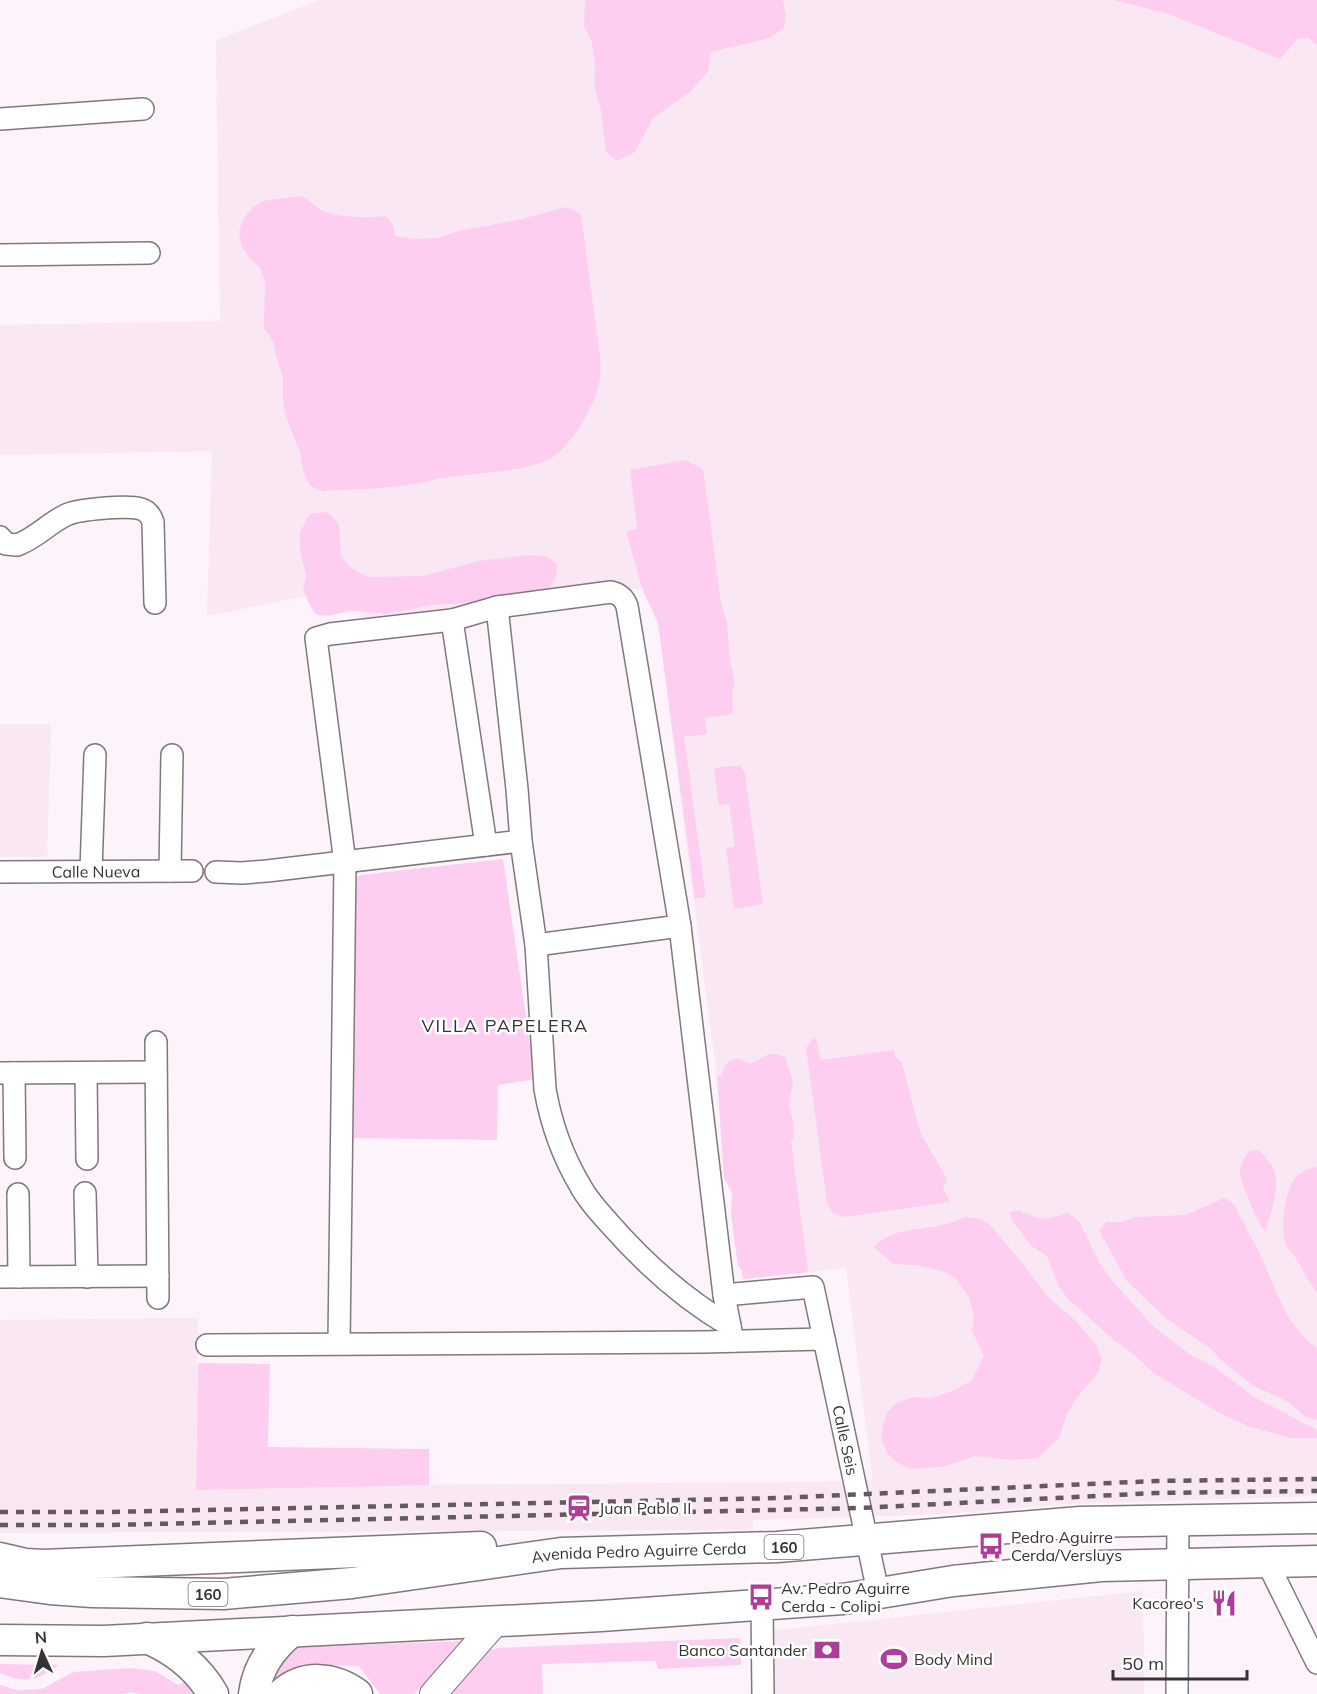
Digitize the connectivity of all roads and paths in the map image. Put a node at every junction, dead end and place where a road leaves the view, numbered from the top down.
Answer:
1 (143, 109) dead end
2 (0, 120) edge
3 (149, 254) dead end
4 (0, 255) edge
5 (0, 537) edge
6 (155, 603) dead end
7 (497, 607) junction
8 (452, 620) junction
9 (94, 755) dead end
10 (172, 755) dead end
11 (520, 841) junction
12 (486, 845) junction
13 (345, 863) junction
14 (92, 871) junction
15 (170, 871) junction
16 (192, 871) dead end
17 (0, 872) edge
18 (216, 872) dead end
19 (680, 926) junction
20 (536, 945) junction
21 (156, 1042) dead end
22 (156, 1072) junction
23 (7, 1073) edge
24 (86, 1073) junction
25 (15, 1158) dead end
26 (87, 1159) dead end
27 (85, 1193) dead end
28 (18, 1194) dead end
29 (158, 1276) junction
30 (10, 1277) edge
31 (87, 1277) junction
32 (724, 1295) junction
33 (158, 1298) dead end
34 (732, 1333) junction
35 (824, 1339) junction
36 (339, 1343) junction
37 (207, 1345) dead end
38 (1317, 1518) edge
39 (1178, 1520) junction
40 (867, 1539) junction
41 (561, 1553) junction
42 (0, 1558) edge
43 (1317, 1561) edge
44 (1267, 1562) junction
45 (1178, 1563) junction
46 (0, 1582) edge
47 (878, 1592) junction
48 (762, 1606) junction
49 (496, 1621) junction
50 (292, 1631) junction
51 (147, 1638) junction
52 (0, 1640) edge
53 (1317, 1663) edge
54 (213, 1694) edge
55 (254, 1694) edge
56 (282, 1694) edge
57 (357, 1694) edge
58 (433, 1694) edge
59 (763, 1694) edge
60 (1177, 1694) edge

1 - 2 street
3 - 4 street
5 - 6 street
7 - 8 street
7 - 11 street
7 - 19 street
8 - 12 street
8 - 13 street
9 - 14 street
10 - 15 street
11 - 12 street
11 - 20 street
12 - 13 street
13 - 18 street
13 - 36 street
14 - 15 street, Calle Nueva
14 - 17 street, Calle Nueva
15 - 16 street, Calle Nueva
19 - 20 street
19 - 32 street
20 - 34 street
21 - 22 street
22 - 24 street
22 - 29 street
23 - 24 street
23 - 25 street
24 - 26 street
27 - 31 street
28 - 30 street
29 - 31 street
29 - 33 street
30 - 31 street
32 - 34 street
32 - 35 street, Calle Seis
34 - 35 street
34 - 36 street
35 - 40 street, Calle Seis
36 - 37 street
38 - 39 highway, Avenida Pedro Aguirre Cerda / 160
39 - 40 highway, Avenida Pedro Aguirre Cerda / 160
39 - 45 street
40 - 41 highway, Avenida Pedro Aguirre Cerda / 160
40 - 47 street, Calle Seis
41 - 42 highway
41 - 46 highway, Avenida Pedro Aguirre Cerda / 160
43 - 44 highway
44 - 45 highway
44 - 53 street
45 - 47 highway
45 - 60 street
47 - 48 highway
48 - 49 highway
48 - 59 street
49 - 50 highway
49 - 58 main road
50 - 51 highway
50 - 55 highway
51 - 52 highway
51 - 54 highway
56 - 57 highway

